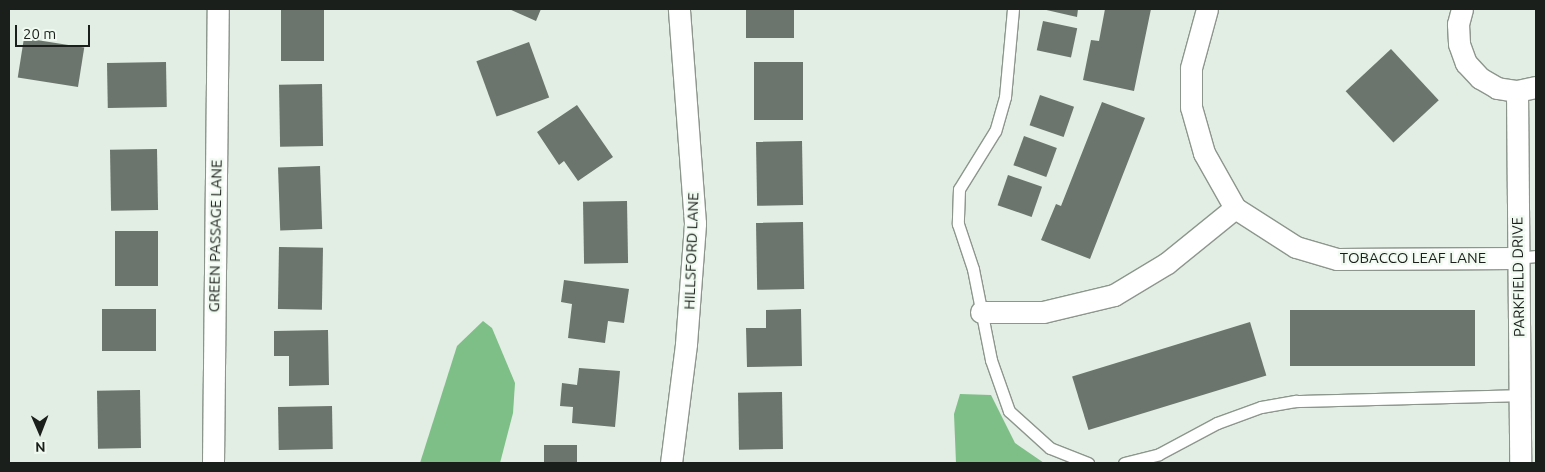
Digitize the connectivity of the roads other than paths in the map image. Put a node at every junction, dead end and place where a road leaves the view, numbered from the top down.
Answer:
1 (218, 9) edge
2 (679, 9) edge
3 (1013, 9) edge
4 (1206, 9) edge
5 (1462, 9) edge
6 (1527, 89) edge
7 (1234, 208) junction
8 (1526, 257) edge
9 (981, 312) junction
10 (1520, 395) junction
11 (213, 463) edge
12 (672, 463) edge
13 (1088, 463) edge
14 (1124, 463) edge
15 (1520, 463) edge

1 - 11 street, GREEN PASSAGE LANE
2 - 12 street, HILLSFORD LANE
3 - 9 lane
4 - 7 street, TOBACCO LEAF LANE
5 - 6 street, PARKFIELD DRIVE
6 - 8 street, PARKFIELD DRIVE
7 - 8 street, TOBACCO LEAF LANE
7 - 9 street
8 - 10 street, PARKFIELD DRIVE
9 - 13 lane
10 - 14 lane
10 - 15 street, PARKFIELD DRIVE

